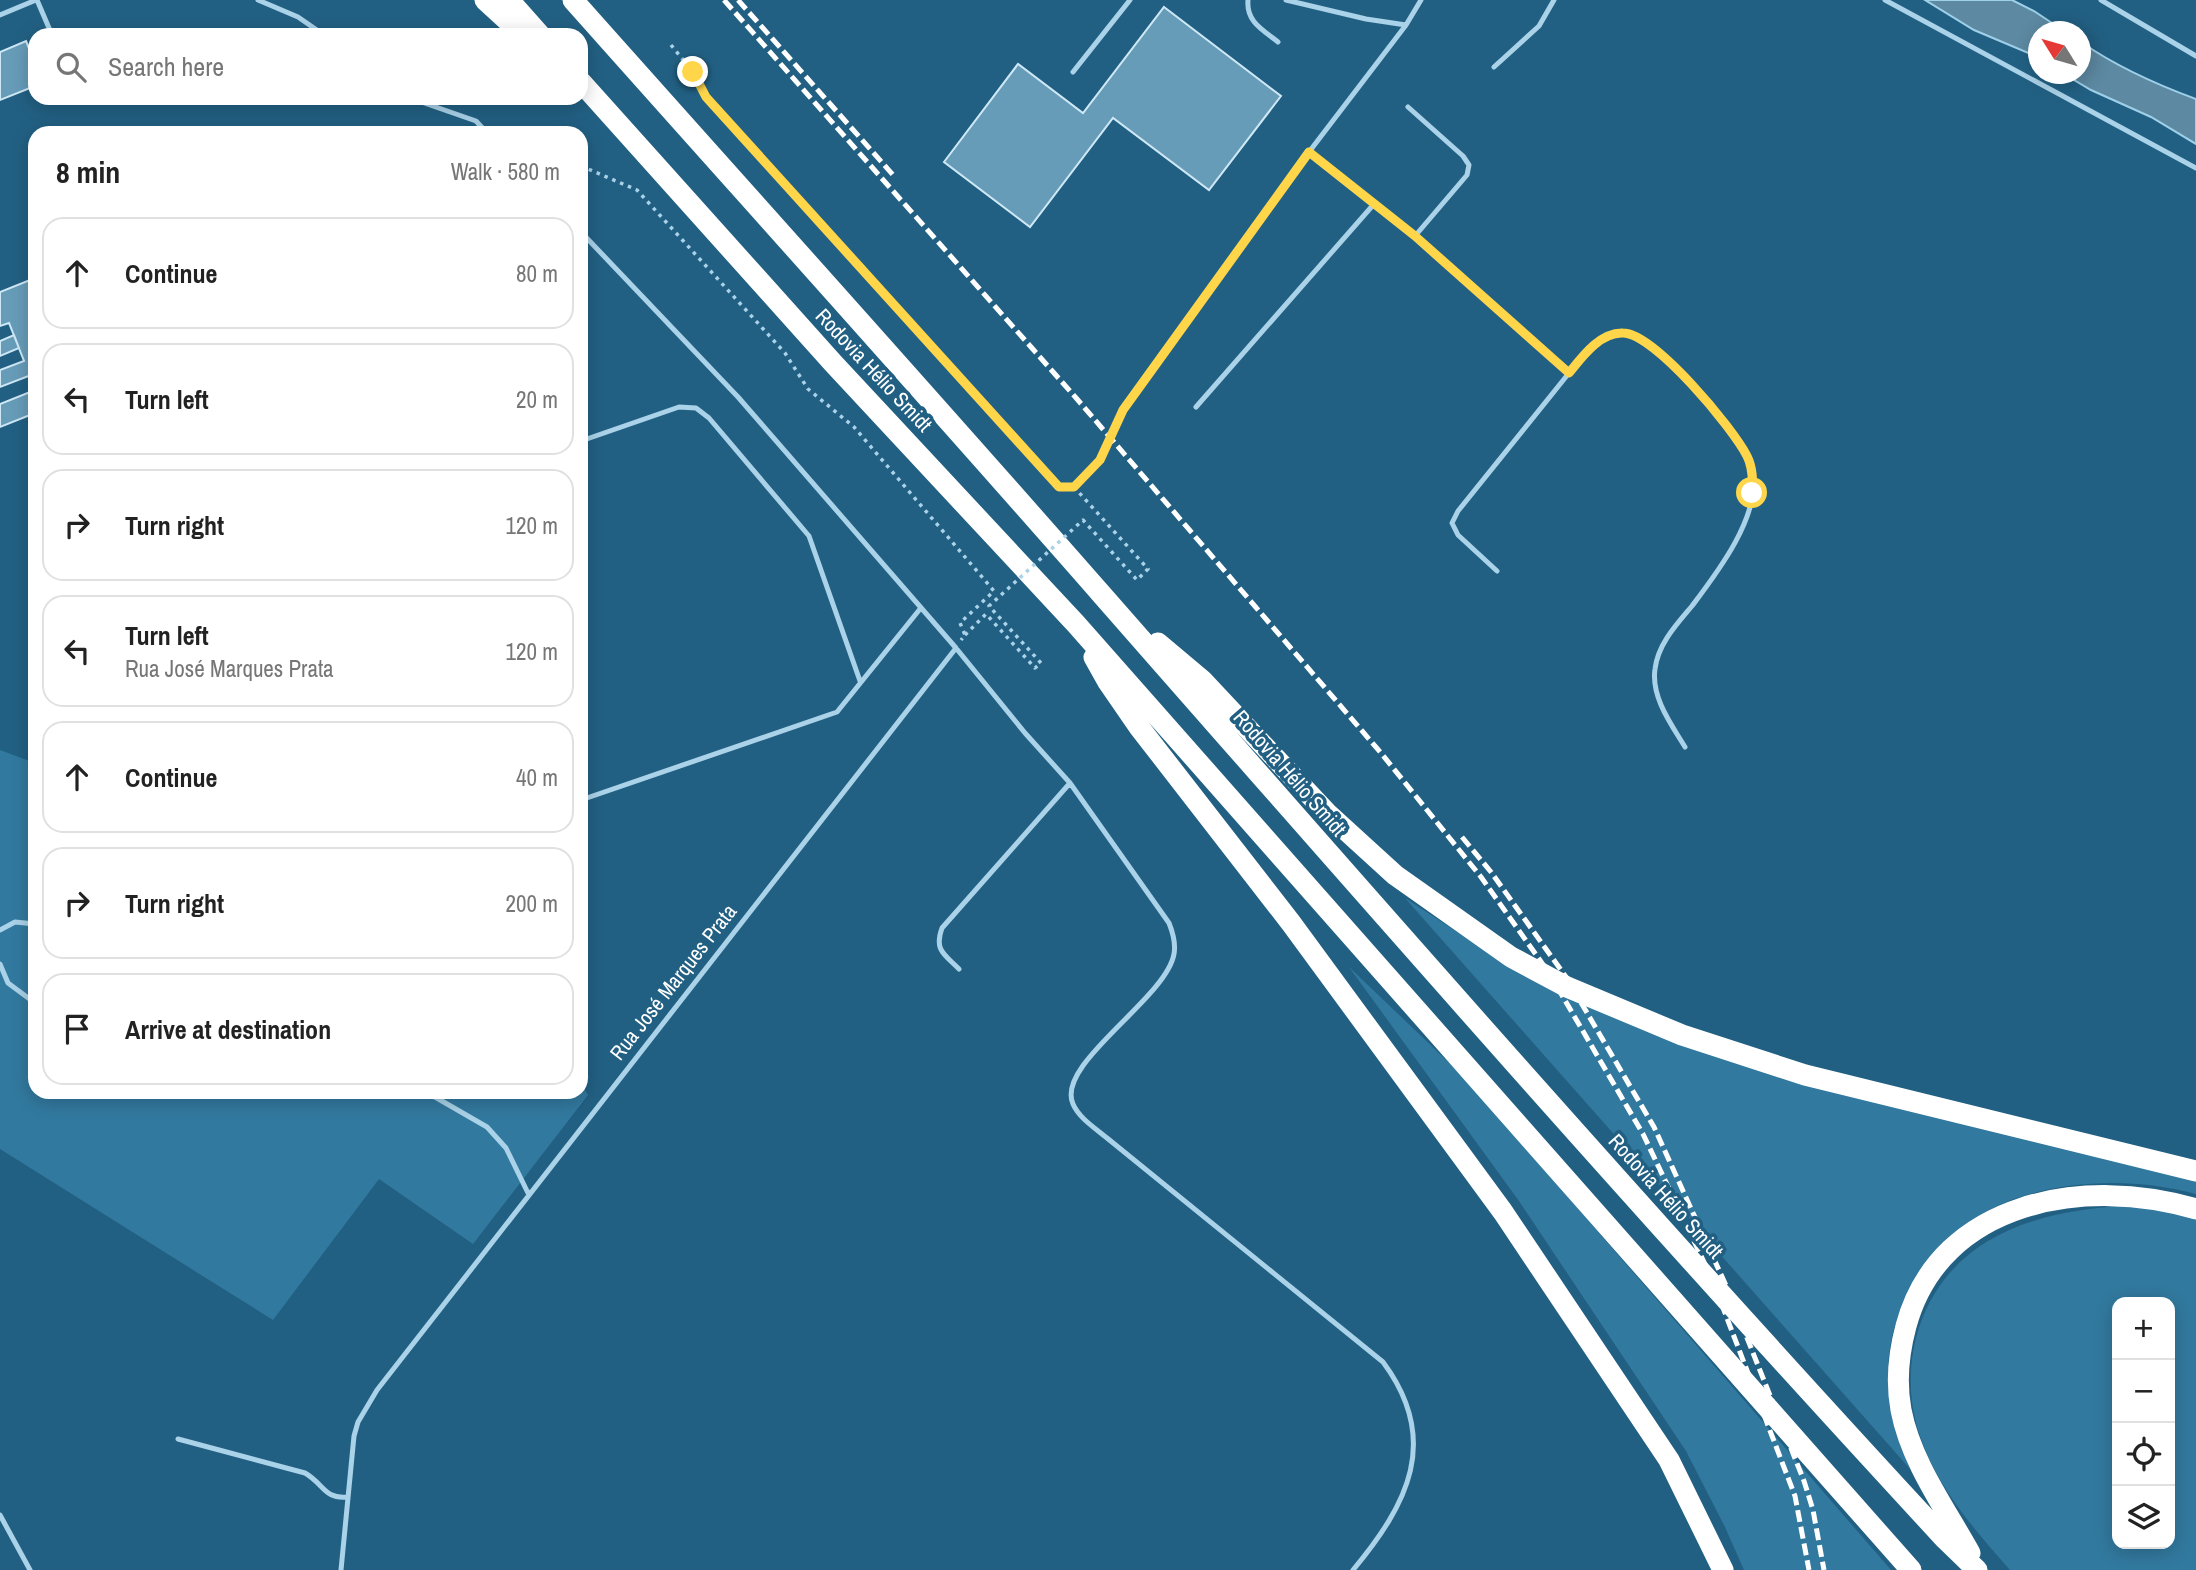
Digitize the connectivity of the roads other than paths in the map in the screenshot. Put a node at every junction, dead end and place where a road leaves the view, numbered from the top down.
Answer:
1 (36, 0) edge
2 (258, 0) edge
3 (485, 0) edge
4 (509, 0) edge
5 (573, 0) edge
6 (1130, 0) edge
7 (1248, 0) edge
8 (1286, 0) edge
9 (1421, 0) edge
10 (1554, 0) edge
11 (1885, 0) edge
12 (2102, 0) edge
13 (0, 15) edge
14 (1406, 25) junction
15 (49, 28) edge
16 (314, 28) edge
17 (515, 28) edge
18 (534, 28) edge
19 (1278, 42) dead end
20 (2196, 56) edge
21 (1494, 67) dead end
22 (1073, 72) dead end
23 (588, 90) edge
24 (430, 105) edge
25 (1408, 107) dead end
26 (481, 126) edge
27 (1309, 152) junction
28 (2196, 168) edge
29 (1374, 204) junction
30 (1415, 236) junction
31 (588, 239) edge
32 (1569, 373) junction
33 (1196, 407) dead end
34 (1123, 410) road end
35 (588, 439) edge
36 (1497, 572) dead end
37 (1101, 594) junction
38 (920, 609) junction
39 (1076, 624) junction
40 (956, 648) junction
41 (860, 681) junction
42 (1685, 747) dead end
43 (1070, 783) junction
44 (588, 798) edge
45 (28, 923) edge
46 (0, 930) edge
47 (0, 964) edge
48 (958, 969) dead end
49 (28, 998) edge
50 (438, 1099) edge
51 (2196, 1171) edge
52 (528, 1193) junction
53 (2196, 1209) edge
54 (178, 1439) dead end
55 (347, 1497) junction
56 (0, 1515) edge
57 (30, 1570) edge
58 (341, 1570) edge
59 (1353, 1570) edge
60 (1723, 1570) edge
61 (1911, 1570) edge
62 (1979, 1570) edge

1 - 13 lane
1 - 15 lane
2 - 16 lane
3 - 17 highway
4 - 18 highway
5 - 37 highway, Rodovia Hélio Smidt
6 - 22 lane
7 - 19 lane
8 - 14 lane
9 - 14 lane
10 - 21 lane
11 - 28 lane
12 - 20 lane
14 - 27 lane
23 - 39 highway, Rodovia Hélio Smidt
24 - 26 lane
25 - 30 lane
27 - 29 lane
27 - 34 lane
29 - 30 lane
29 - 33 lane
30 - 32 lane
31 - 38 lane
32 - 36 lane
32 - 42 lane
35 - 41 lane
37 - 51 highway
37 - 62 highway, Rodovia Hélio Smidt
38 - 40 lane
38 - 41 lane
39 - 60 highway
39 - 61 highway, Rodovia Hélio Smidt
40 - 43 lane
40 - 52 lane, Rua José Marques Prata
41 - 44 lane
43 - 48 lane
43 - 59 lane
45 - 46 lane
47 - 49 lane
50 - 52 lane
52 - 55 lane, Rua José Marques Prata
53 - 62 highway
54 - 55 lane
55 - 58 lane, Rua José Marques Prata
56 - 57 lane

